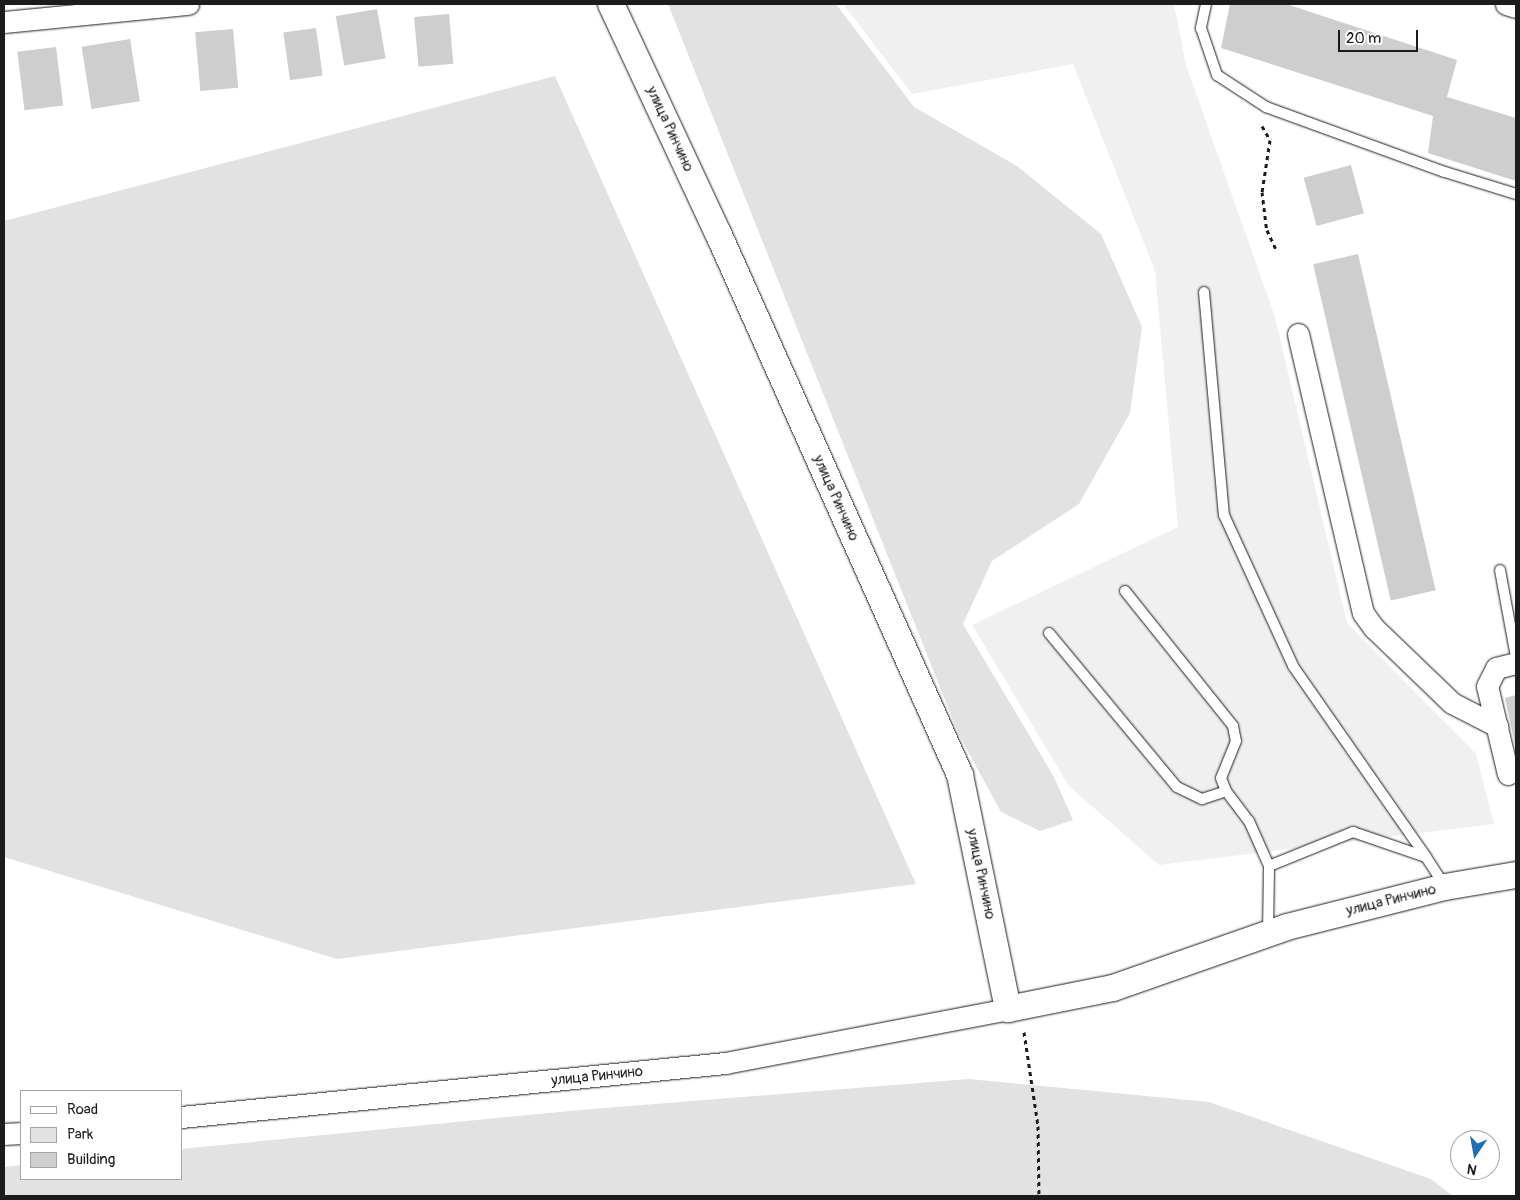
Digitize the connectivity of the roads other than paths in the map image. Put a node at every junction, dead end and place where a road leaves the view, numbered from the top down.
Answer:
1 (188, 4) edge
2 (611, 4) edge
3 (1206, 4) edge
4 (1506, 4) edge
5 (1516, 7) edge
6 (4, 22) edge
7 (1516, 194) edge
8 (1204, 292) dead end
9 (1298, 334) dead end
10 (1500, 570) dead end
11 (1125, 591) dead end
12 (1049, 633) dead end
13 (1516, 657) edge
14 (1516, 663) edge
15 (1497, 726) junction
16 (1512, 773) edge
17 (1226, 791) junction
18 (1426, 857) junction
19 (1269, 866) junction
20 (1516, 875) edge
21 (1446, 886) junction
22 (1268, 932) junction
23 (1008, 1009) junction
24 (182, 1117) edge
25 (20, 1133) edge
26 (4, 1134) edge

1 - 6 street
2 - 23 street, улица Ринчино
3 - 7 lane
4 - 5 street
8 - 18 lane
9 - 15 street
10 - 13 lane
11 - 17 lane
12 - 17 lane
14 - 15 street
15 - 16 street
17 - 19 lane
18 - 19 lane
18 - 21 lane
19 - 22 lane
20 - 21 street, улица Ринчино
21 - 22 street, улица Ринчино
22 - 23 street, улица Ринчино
23 - 24 street, улица Ринчино
25 - 26 street

